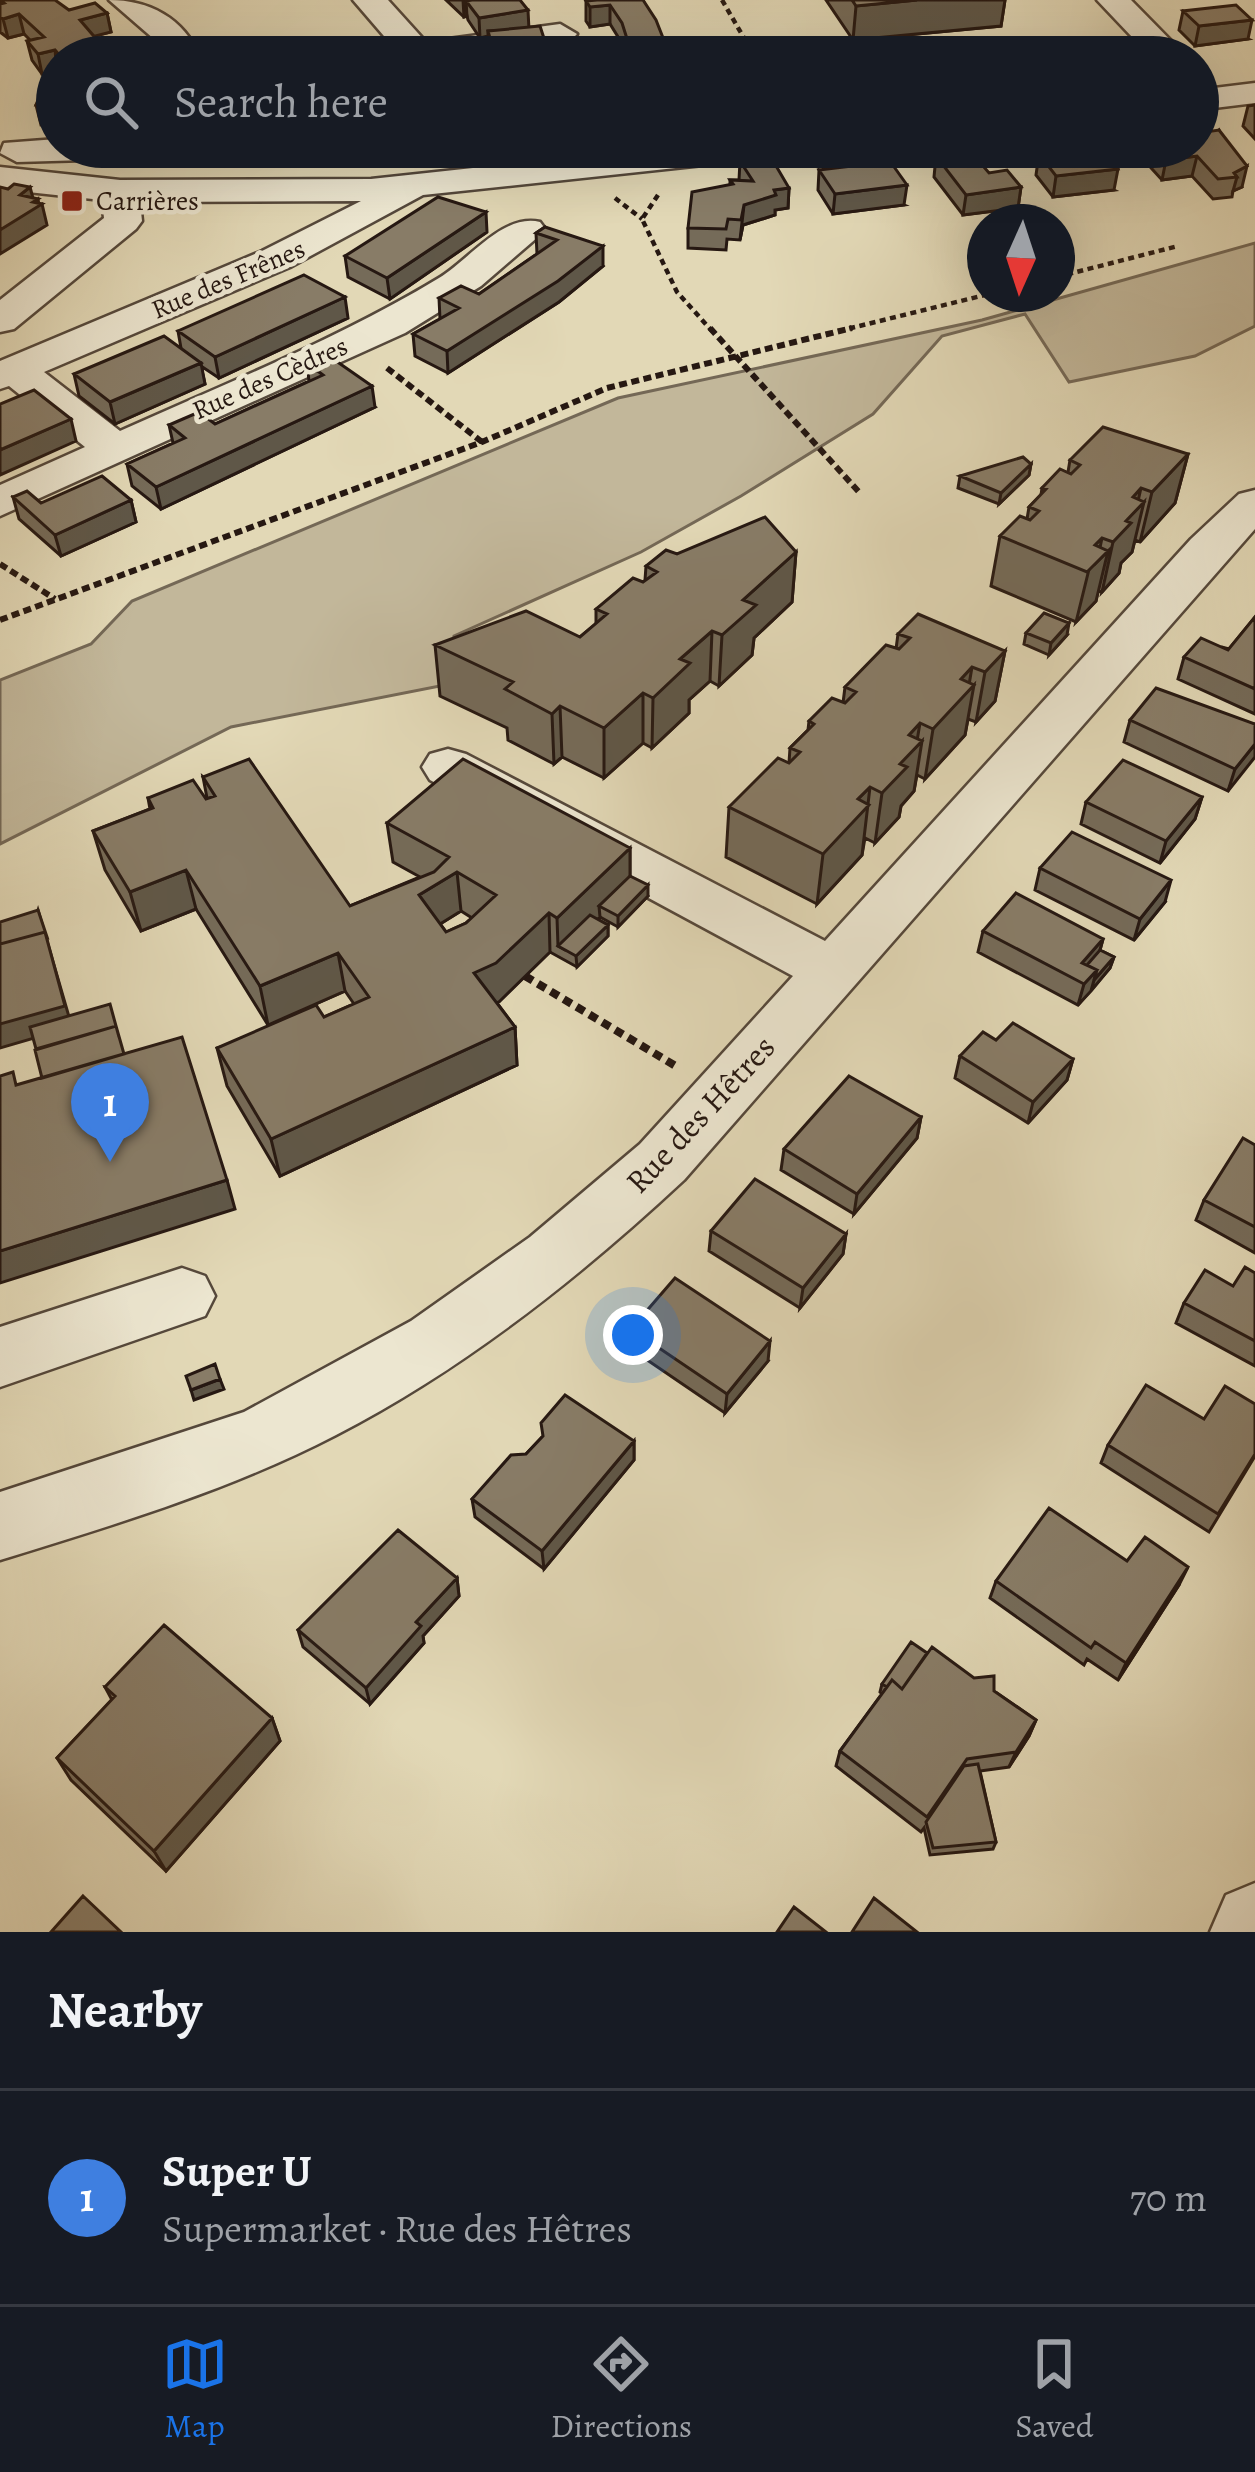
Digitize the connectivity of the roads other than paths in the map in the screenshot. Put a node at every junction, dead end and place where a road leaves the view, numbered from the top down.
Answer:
1 (125, 0) edge
2 (369, 0) edge
3 (1112, 0) edge
4 (535, 2) edge
5 (169, 36) edge
6 (406, 36) edge
7 (559, 36) edge
8 (1149, 36) edge
9 (1255, 93) edge
10 (1219, 94) edge
11 (36, 160) edge
12 (4, 163) edge
13 (374, 168) edge
14 (414, 168) edge
15 (120, 191) junction
16 (526, 230) dead end
17 (276, 259) junction
18 (318, 283) edge
19 (0, 320) edge
20 (8, 373) edge
21 (113, 448) junction
22 (0, 502) edge
23 (1255, 504) edge
24 (448, 766) edge
25 (831, 970) junction
26 (182, 1296) dead end
27 (0, 1357) edge
28 (1, 1522) edge

1 - 5 street
2 - 6 street
3 - 8 street
4 - 7 street
9 - 10 street
11 - 12 street
12 - 15 street
13 - 15 street
14 - 17 street, Rue des Frênes
15 - 19 street
16 - 21 street, Rue des Cèdres
17 - 18 street
17 - 20 street, Rue des Frênes
20 - 21 street
21 - 22 street, Rue des Cèdres
23 - 25 street, Rue des Hêtres
24 - 25 street
25 - 28 street, Rue des Hêtres
26 - 27 street

